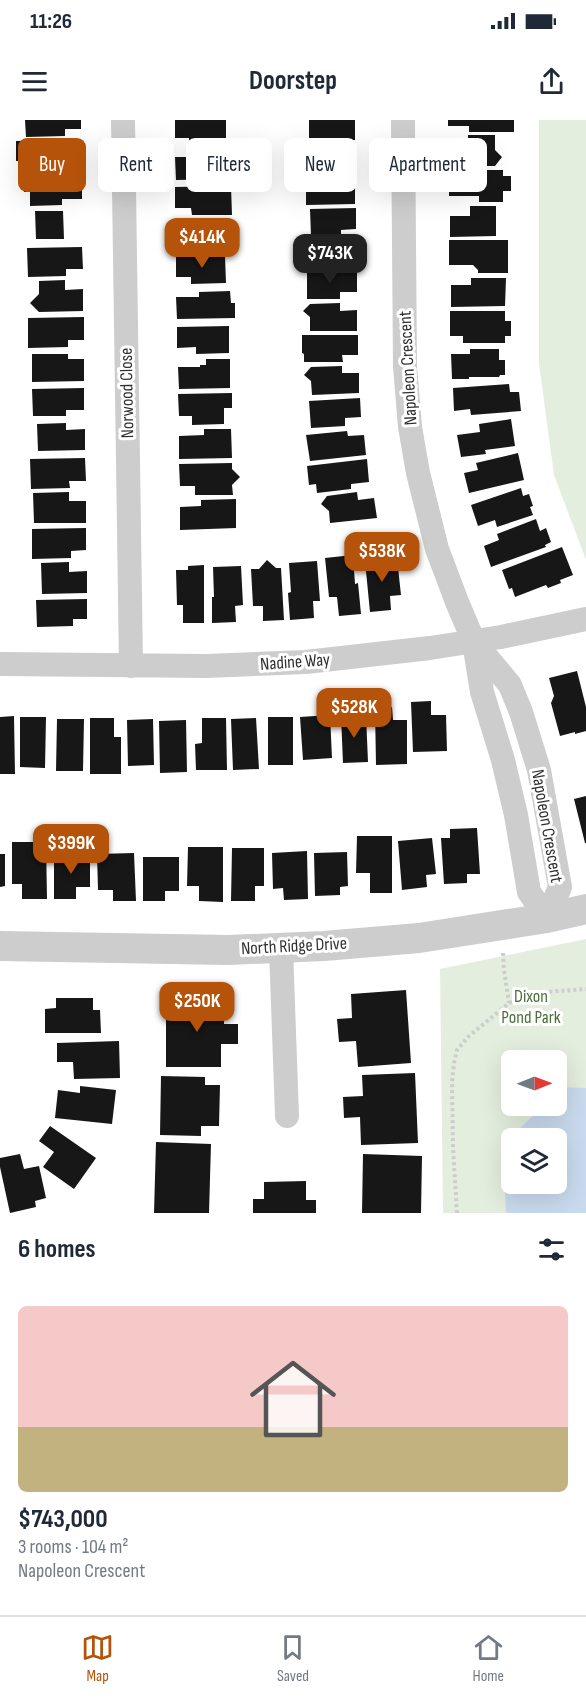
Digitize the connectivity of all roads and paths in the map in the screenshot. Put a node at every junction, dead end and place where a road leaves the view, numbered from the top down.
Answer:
1 (123, 120) edge
2 (403, 120) edge
3 (586, 619) edge
4 (474, 642) junction
5 (0, 664) edge
6 (130, 666) junction
7 (586, 909) edge
8 (547, 918) junction
9 (0, 946) edge
10 (280, 948) junction
11 (503, 953) dead end
12 (586, 989) edge
13 (509, 1003) junction
14 (287, 1116) dead end
15 (457, 1213) edge

1 - 6 street, Norwood Close
2 - 4 street, Napoleon Crescent
3 - 4 street, Nadine Way
4 - 6 street, Nadine Way
4 - 8 street, Napoleon Crescent
4 - 8 street, Napoleon Crescent
5 - 6 street, Nadine Way
7 - 8 street, North Ridge Drive
8 - 10 street, North Ridge Drive
9 - 10 street, North Ridge Drive
10 - 14 street
11 - 13 path
12 - 13 path
13 - 15 path

